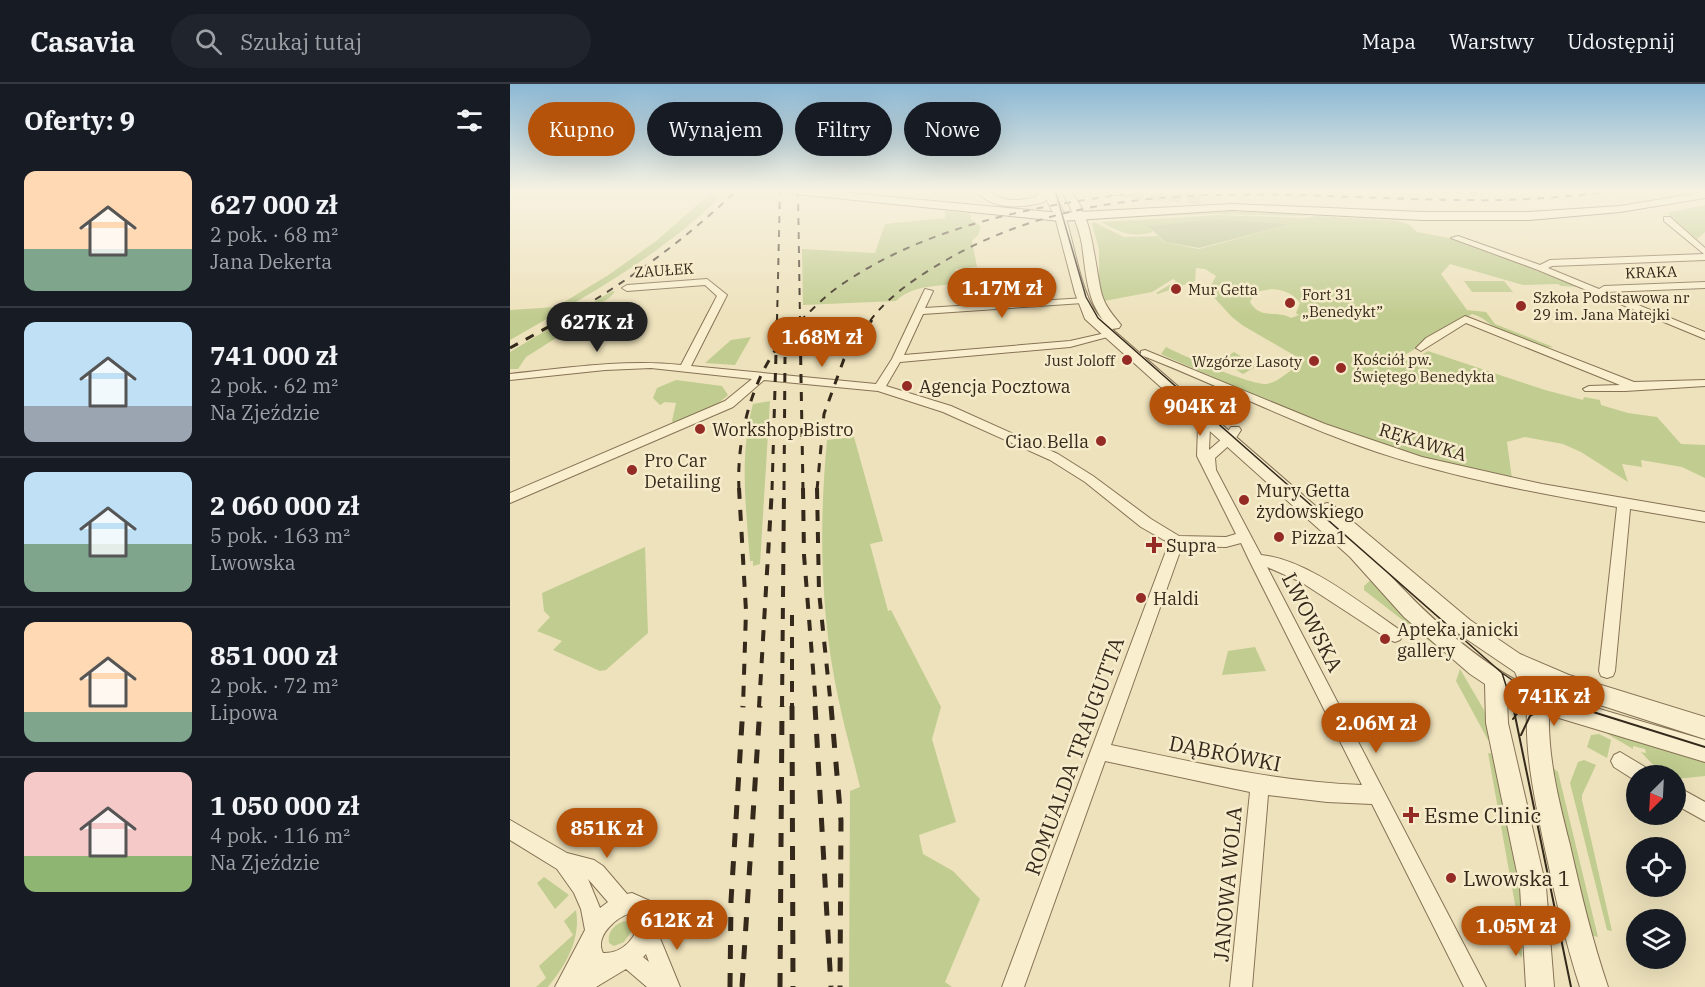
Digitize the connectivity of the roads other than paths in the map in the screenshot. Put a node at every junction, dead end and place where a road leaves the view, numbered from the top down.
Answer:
1 (1064, 232) edge
2 (1084, 232) edge
3 (1466, 232) edge
4 (1681, 232) edge
5 (1705, 239) edge
6 (1693, 243) junction
7 (1705, 252) edge
8 (1705, 257) edge
9 (1541, 268) junction
10 (1705, 285) edge
11 (627, 288) dead end
12 (928, 291) dead end
13 (1600, 292) junction
14 (1083, 300) junction
15 (920, 311) junction
16 (1110, 335) junction
17 (1705, 336) edge
18 (1421, 348) dead end
19 (1145, 353) junction
20 (897, 358) junction
21 (1589, 367) junction
22 (684, 369) junction
23 (510, 377) edge
24 (761, 377) junction
25 (1705, 383) edge
26 (1633, 386) junction
27 (879, 388) junction
28 (1193, 408) junction
29 (1232, 435) junction
30 (1211, 468) junction
31 (510, 498) edge
32 (1624, 503) junction
33 (1705, 517) edge
34 (1244, 537) junction
35 (1177, 541) junction
36 (1256, 560) junction
37 (1395, 635) dead end
38 (1523, 666) junction
39 (1607, 671) dead end
40 (1496, 680) junction
41 (1538, 701) junction
42 (1705, 728) edge
43 (1100, 751) junction
44 (1705, 751) edge
45 (1620, 761) dead end
46 (1626, 765) edge
47 (1260, 785) junction
48 (1377, 795) junction
49 (1686, 801) edge
50 (1705, 812) edge
51 (510, 829) edge
52 (564, 862) junction
53 (623, 905) junction
54 (647, 931) junction
55 (593, 937) junction
56 (619, 961) junction
57 (668, 986) edge
58 (566, 987) edge
59 (578, 987) edge
60 (1013, 987) edge
61 (1240, 987) edge
62 (1475, 987) edge
63 (1540, 987) edge
64 (1594, 987) edge

1 - 14 street
2 - 19 street
3 - 9 street
4 - 6 street
5 - 6 street
6 - 7 street
8 - 9 street
9 - 13 street
10 - 13 street, KRAKA
11 - 22 street, ZAUŁEK
12 - 15 street
13 - 17 street
14 - 15 street
14 - 16 street
15 - 20 street
16 - 20 street
16 - 28 street
18 - 21 street
19 - 29 street
19 - 32 street, RĘKAWKA
20 - 27 street
21 - 26 street
21 - 26 street
22 - 23 street
22 - 24 street
24 - 27 street
24 - 31 street
25 - 26 street
27 - 35 street
28 - 29 street
28 - 30 street, LWOWSKA
29 - 30 street
29 - 38 street
29 - 40 street
30 - 34 street, LWOWSKA
32 - 33 street, RĘKAWKA
32 - 39 street
34 - 35 street
34 - 36 street, LWOWSKA
35 - 43 street, ROMUALDA TRAUGUTTA
36 - 37 street
36 - 48 street, LWOWSKA
38 - 40 street
38 - 41 street
38 - 42 street
40 - 41 street
40 - 63 street
41 - 44 street
41 - 64 street
43 - 47 street, DĄBRÓWKI
43 - 60 street, ROMUALDA TRAUGUTTA
45 - 46 street
47 - 48 street, DĄBRÓWKI
47 - 61 street, JANOWA WOLA
48 - 62 street, LWOWSKA
49 - 50 street
51 - 52 street
52 - 53 street
52 - 55 street
53 - 54 street
53 - 55 street
54 - 56 street
54 - 57 street
55 - 56 street
55 - 58 street
56 - 57 street
56 - 59 street

